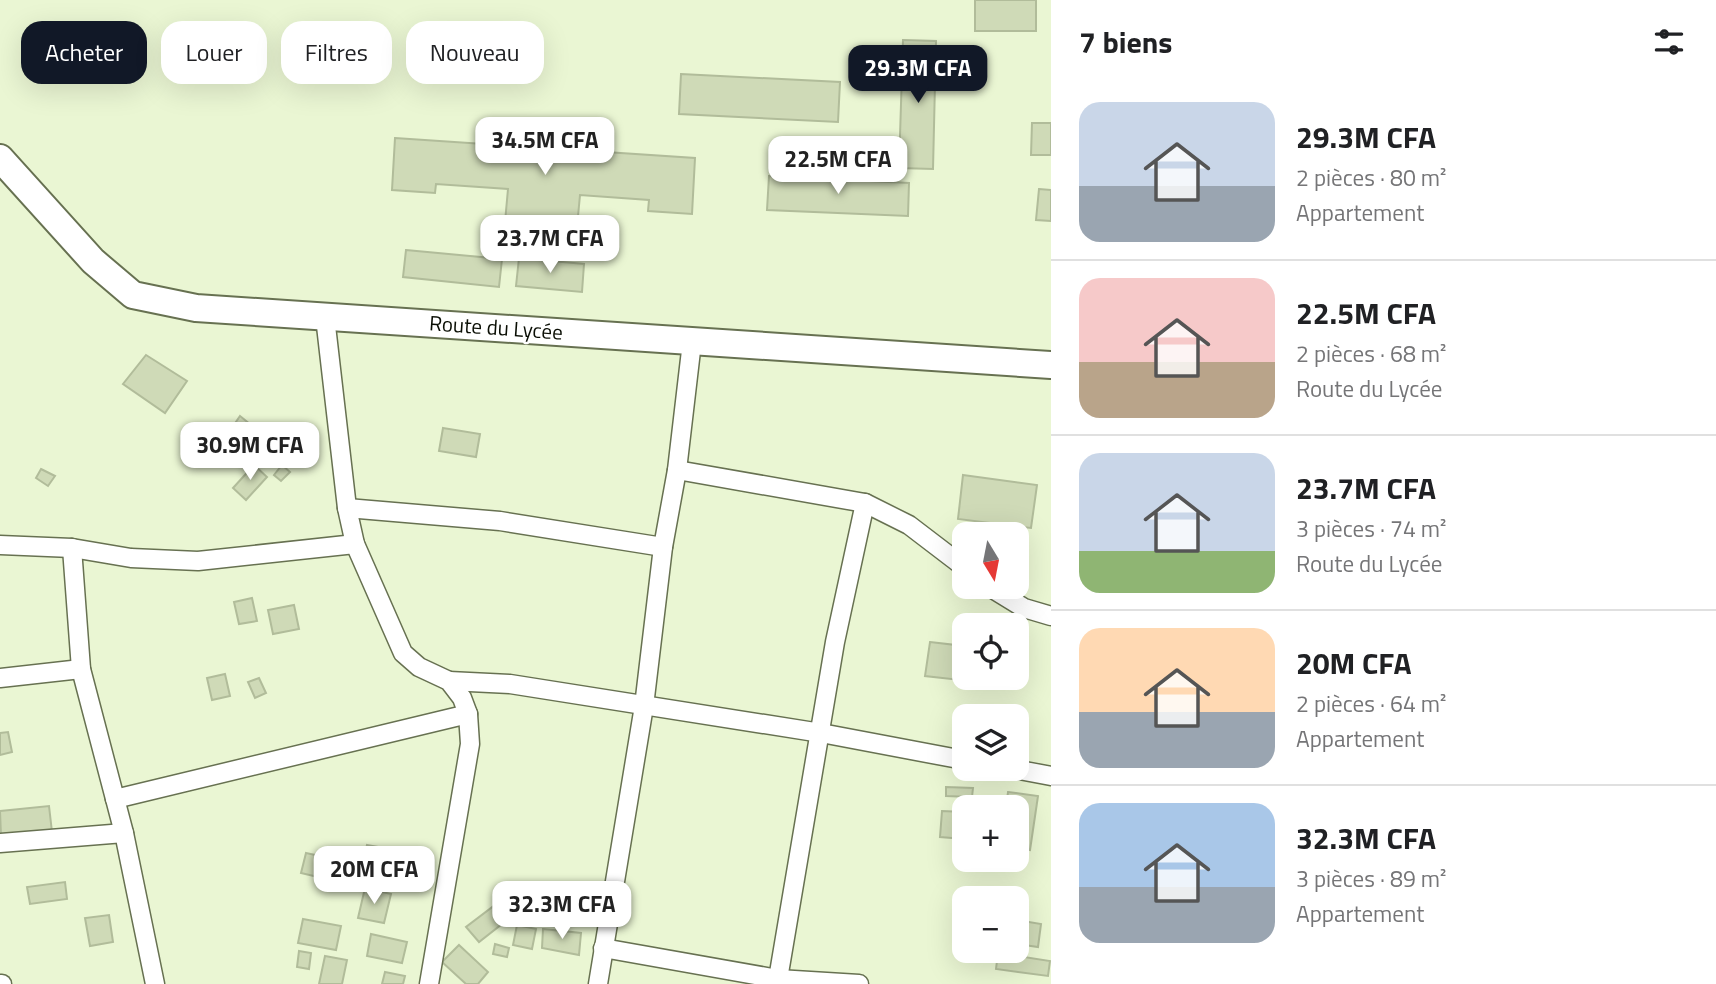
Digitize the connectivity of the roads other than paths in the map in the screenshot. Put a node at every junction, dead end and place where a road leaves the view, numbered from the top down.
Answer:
1 (0, 158) edge
2 (325, 317) junction
3 (692, 342) junction
4 (1051, 365) edge
5 (677, 470) junction
6 (864, 503) junction
7 (347, 508) junction
8 (355, 544) junction
9 (0, 545) edge
10 (663, 547) junction
11 (72, 548) junction
12 (952, 558) edge
13 (1010, 599) edge
14 (1051, 616) edge
15 (81, 669) junction
16 (0, 678) edge
17 (449, 681) junction
18 (645, 706) junction
19 (468, 714) junction
20 (821, 733) junction
21 (952, 758) edge
22 (1029, 772) edge
23 (1051, 776) edge
24 (115, 799) junction
25 (124, 833) junction
26 (0, 843) edge
27 (603, 948) junction
28 (778, 979) junction
29 (155, 984) edge
30 (429, 984) edge
31 (598, 984) edge
32 (859, 984) edge

1 - 2 main road, Route du Lycée
2 - 3 main road, Route du Lycée
2 - 7 street
3 - 4 main road, Route du Lycée
3 - 5 street
5 - 6 street
5 - 10 street
6 - 12 street
6 - 20 street
7 - 8 street
7 - 10 street
8 - 11 street
8 - 17 street
9 - 11 street
10 - 18 street
11 - 15 street
13 - 14 street
15 - 16 street
15 - 24 street
17 - 18 street
17 - 19 street
18 - 20 street
18 - 27 street
19 - 24 street
19 - 30 street
20 - 21 street
20 - 28 street
22 - 23 street
24 - 25 street
25 - 26 street
25 - 29 street
27 - 28 street
27 - 31 street
28 - 32 street

